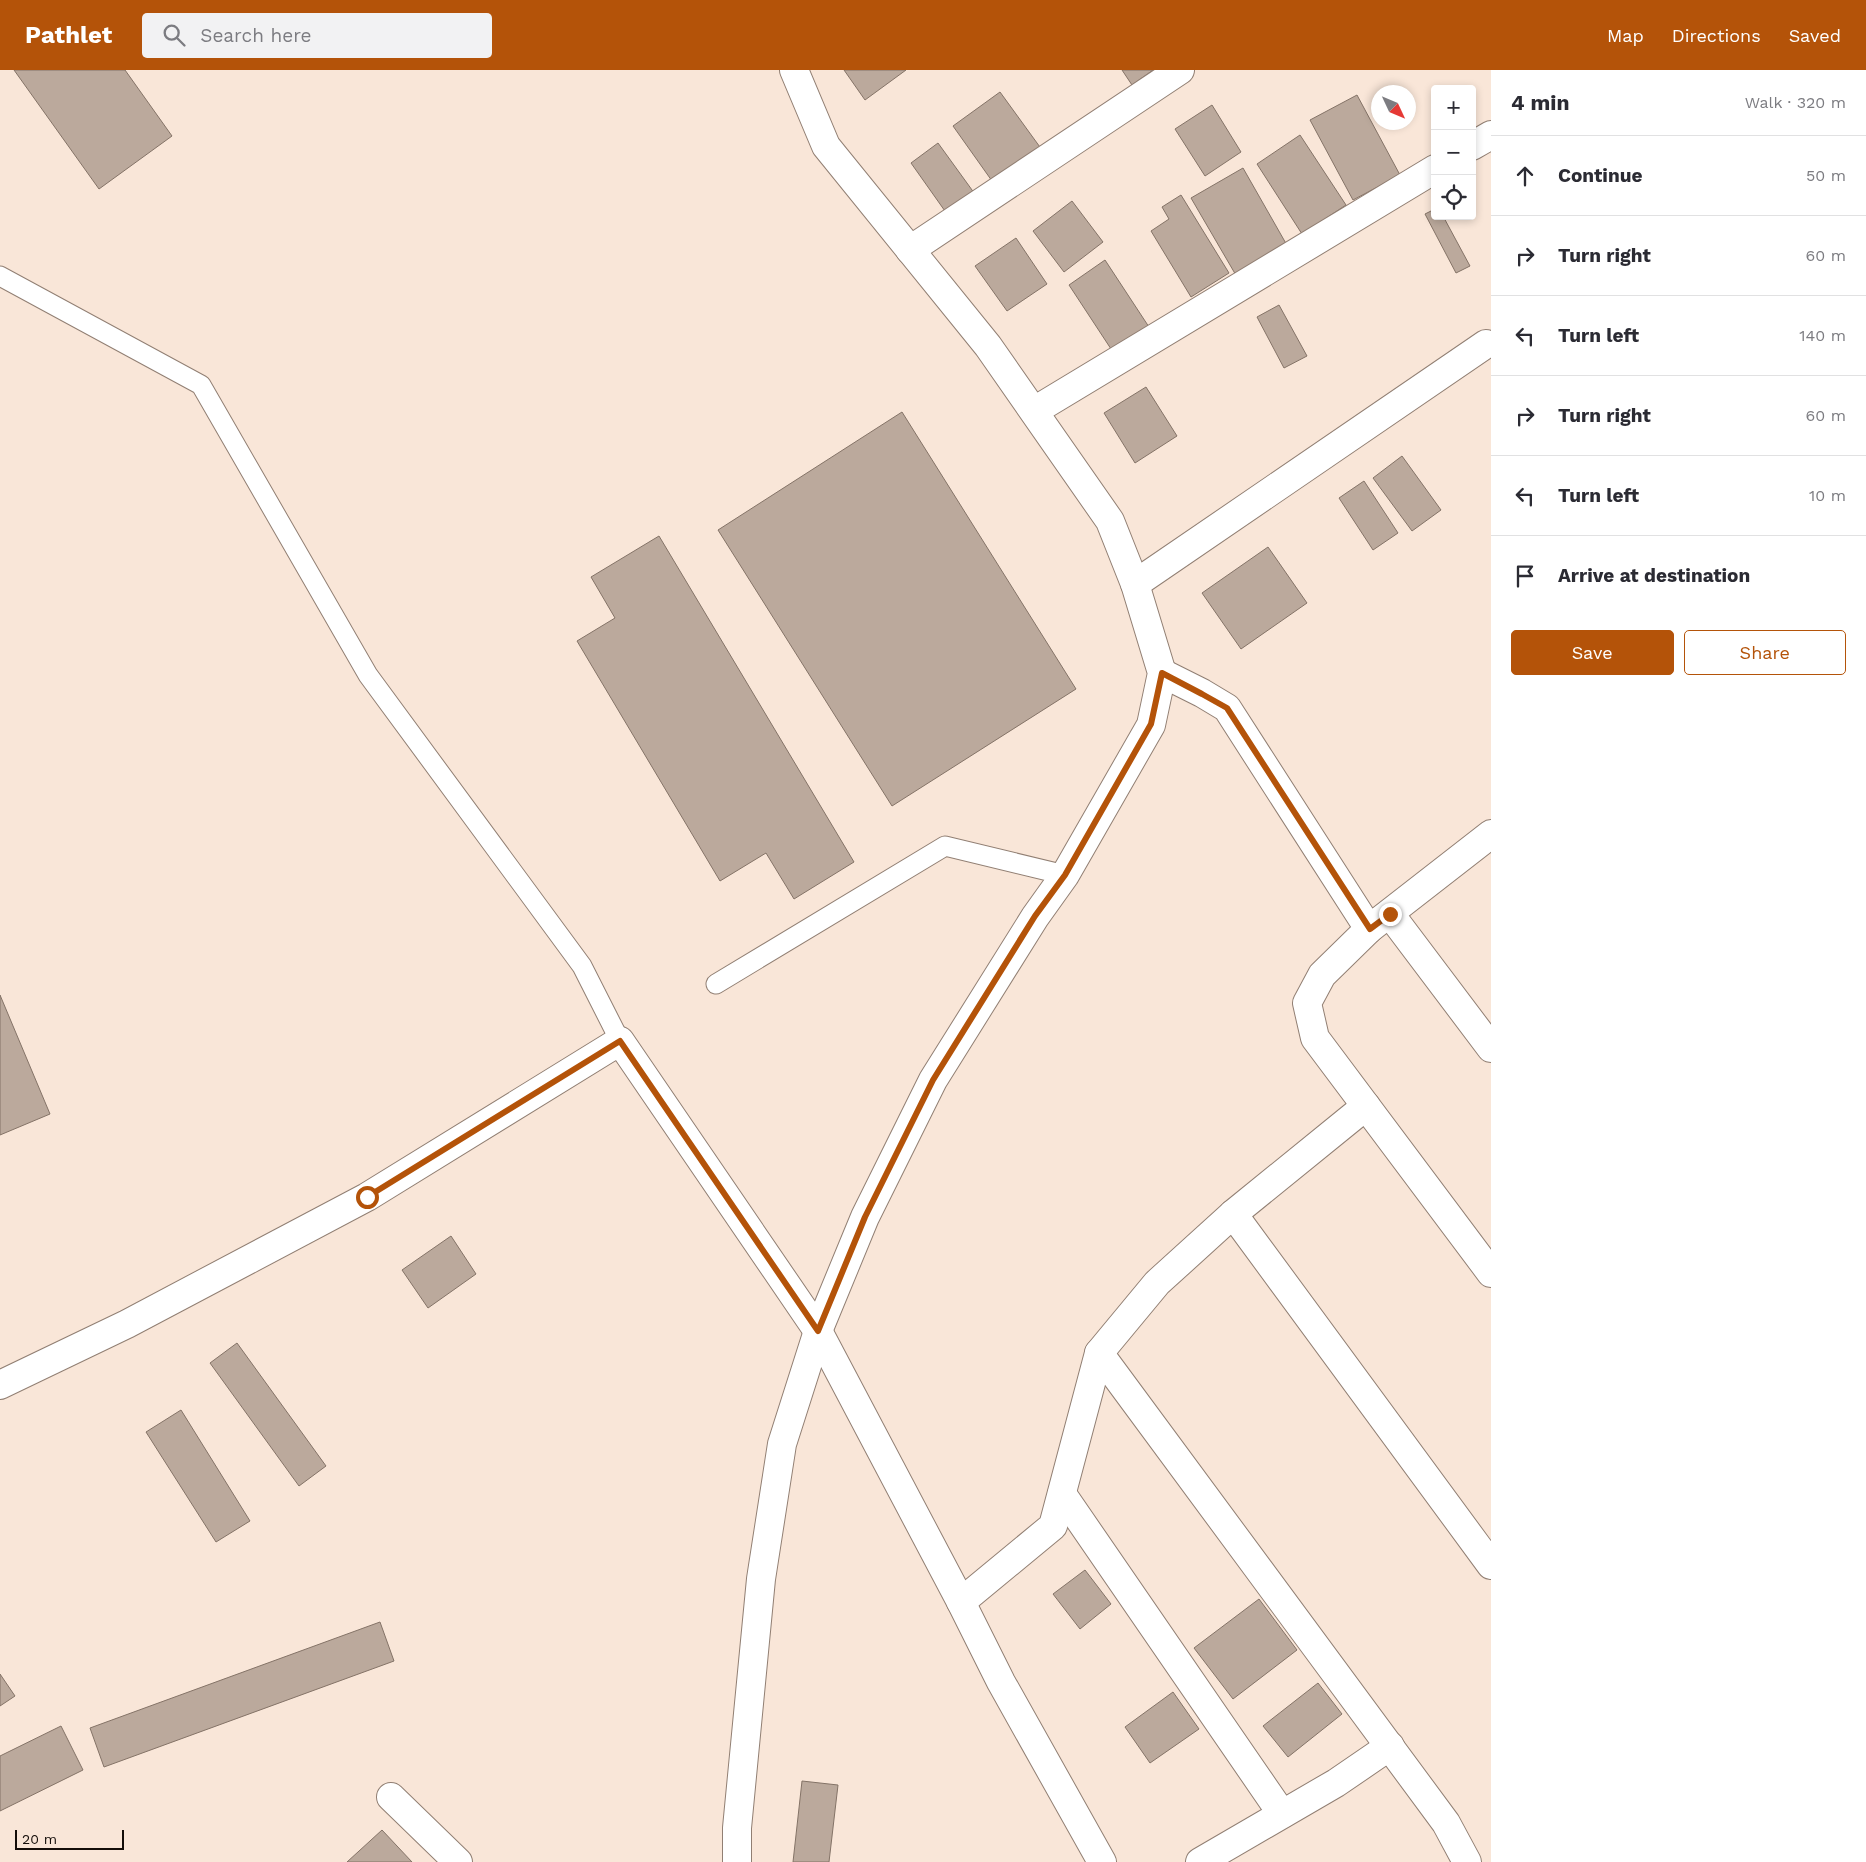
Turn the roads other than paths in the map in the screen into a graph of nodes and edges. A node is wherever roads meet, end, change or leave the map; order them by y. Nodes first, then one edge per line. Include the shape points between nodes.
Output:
1 (794, 70) edge
2 (1180, 70) edge
3 (1491, 135) edge
4 (1476, 144) edge
5 (1431, 171) edge
6 (910, 250) junction
7 (0, 276) edge
8 (1486, 344) dead end
9 (1034, 410) junction
10 (1135, 584) junction
11 (1162, 673) junction
12 (1491, 834) edge
13 (1065, 875) junction
14 (1380, 922) junction
15 (716, 984) dead end
16 (620, 1041) junction
17 (1491, 1048) edge
18 (1366, 1106) junction
19 (1233, 1214) junction
20 (1491, 1273) edge
21 (818, 1331) junction
22 (1099, 1353) junction
23 (0, 1385) edge
24 (1062, 1494) junction
25 (1491, 1565) edge
26 (961, 1602) junction
27 (1390, 1746) junction
28 (391, 1797) dead end
29 (1282, 1814) junction
30 (458, 1862) edge
31 (737, 1862) edge
32 (1102, 1862) edge
33 (1200, 1862) edge
34 (1467, 1862) edge

1 - 6 street via 826,146
2 - 6 street
3 - 4 street
5 - 9 street
6 - 9 street via 988,346
7 - 16 lane via 201,385 368,675 582,966
8 - 10 street
9 - 10 street via 1110,521
10 - 11 street
11 - 13 street via 1151,724
11 - 14 street via 1227,708
12 - 14 street
13 - 15 lane via 945,846
13 - 21 street via 1035,916 933,1080 865,1217
14 - 17 street
14 - 18 street via 1322,975 1307,1003 1315,1038
16 - 21 street
16 - 23 street via 367,1197 127,1324
18 - 19 street
18 - 20 street
19 - 22 street via 1157,1283
19 - 25 street
21 - 26 street
21 - 31 street via 782,1444 761,1579 737,1828
22 - 24 street
22 - 27 street
24 - 26 street via 1053,1526
24 - 29 street
26 - 32 street via 1001,1682
27 - 29 street via 1336,1783
27 - 34 street via 1446,1823
28 - 30 street
29 - 33 street

